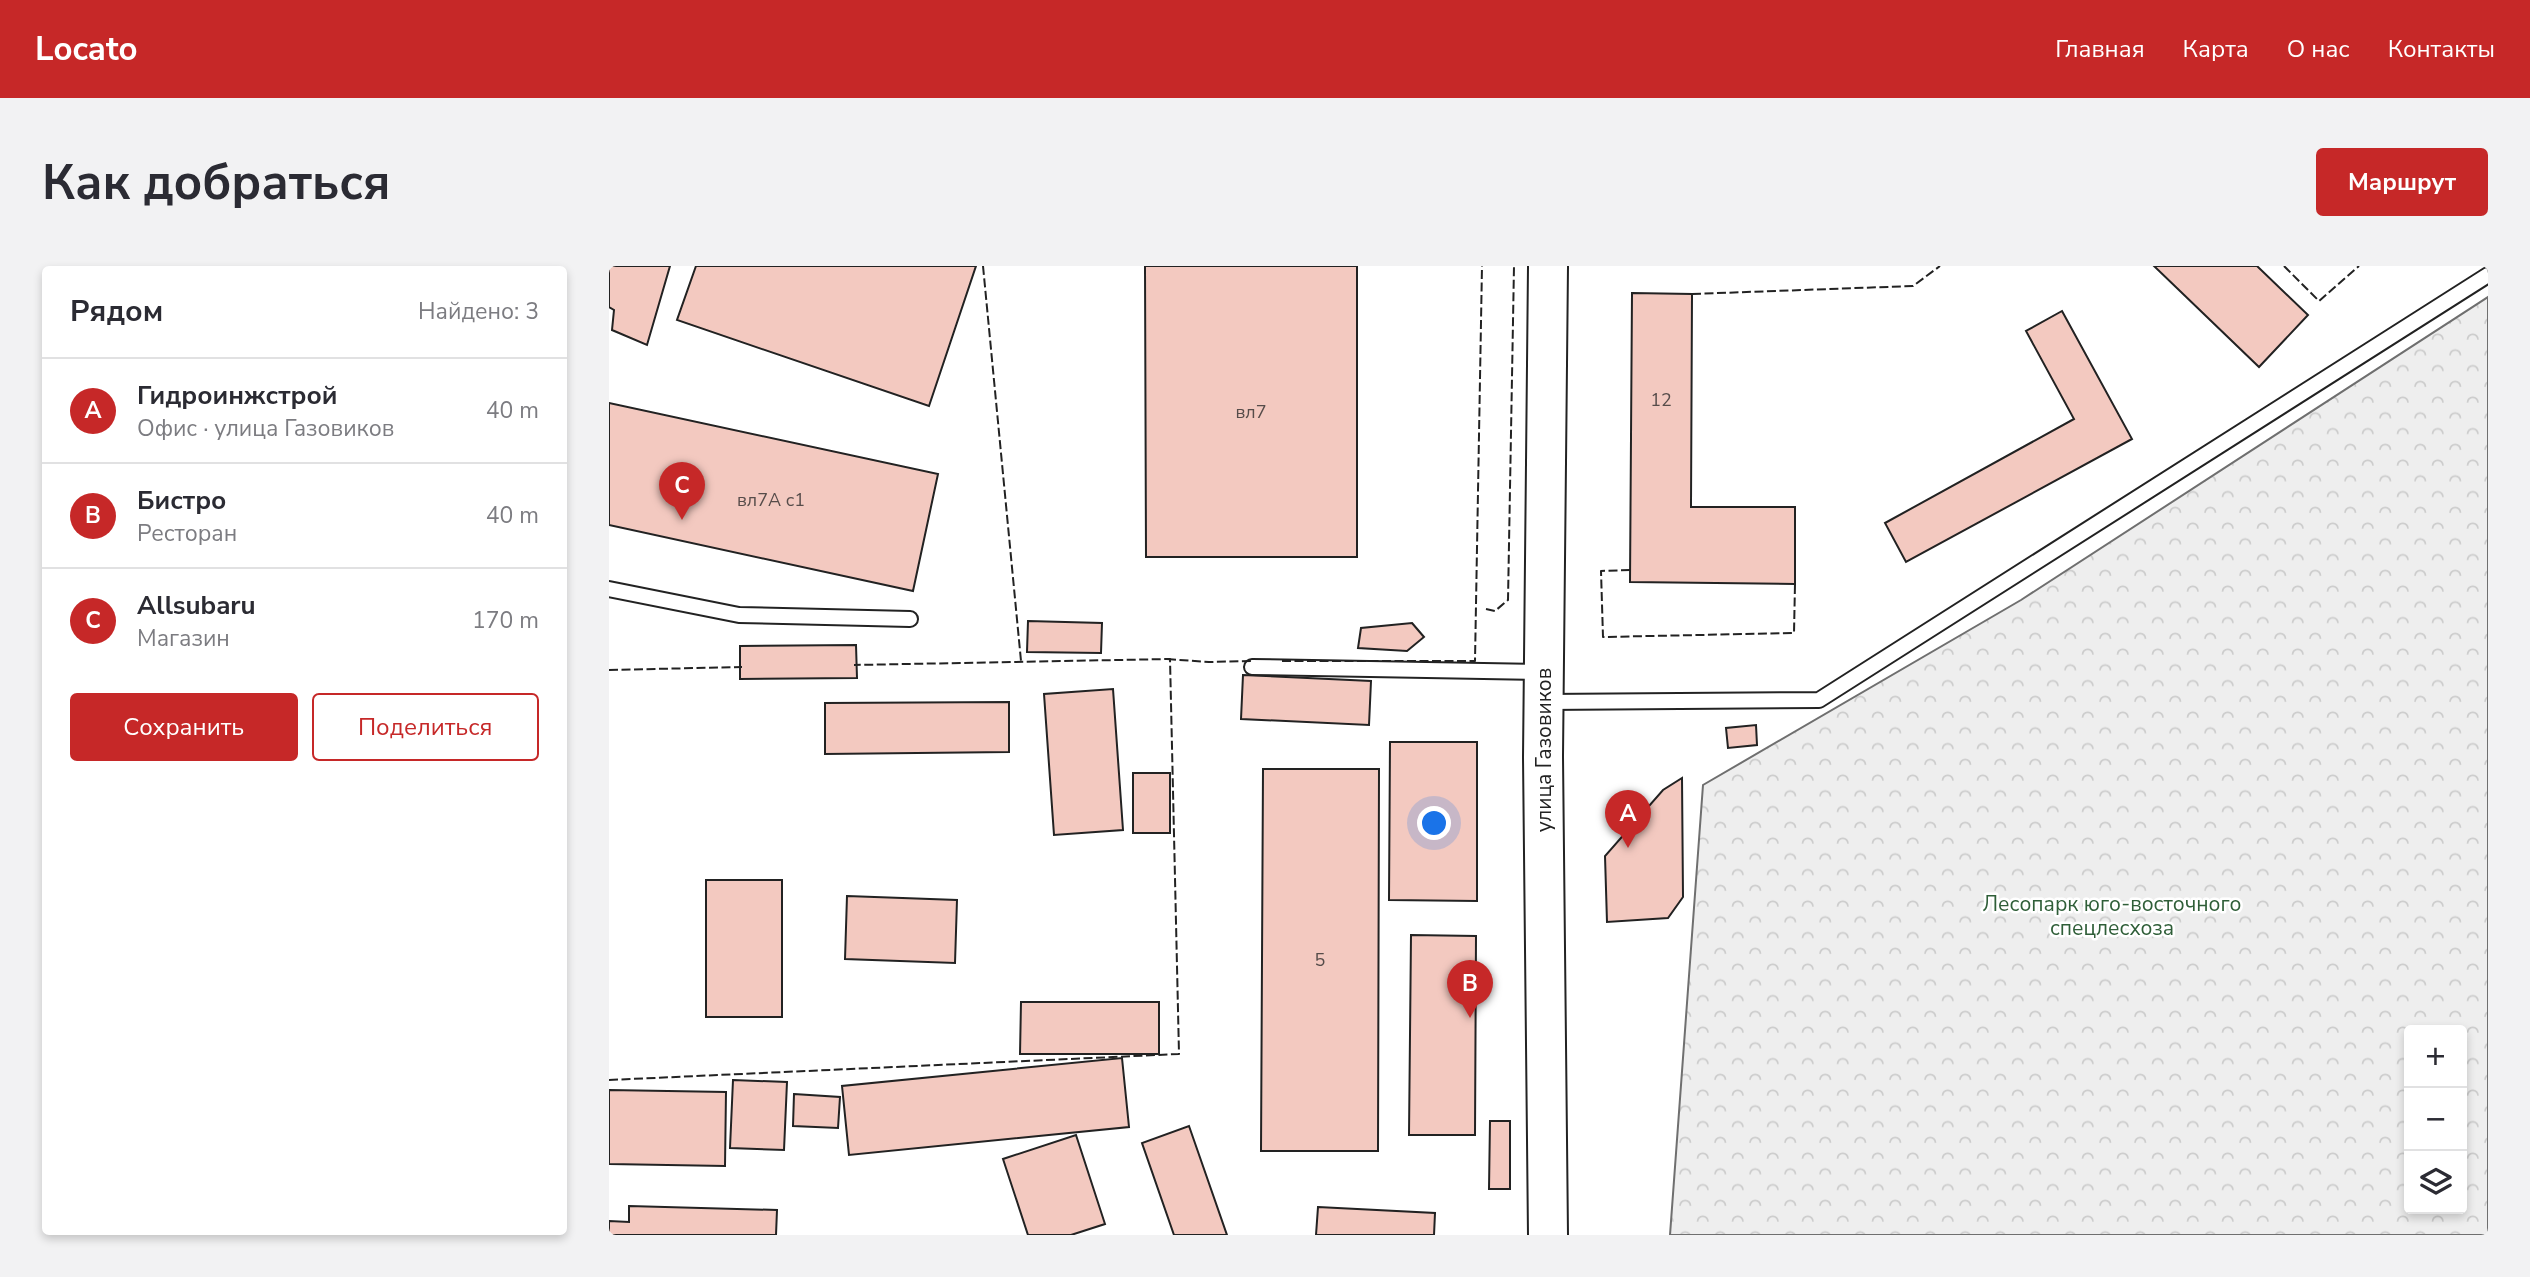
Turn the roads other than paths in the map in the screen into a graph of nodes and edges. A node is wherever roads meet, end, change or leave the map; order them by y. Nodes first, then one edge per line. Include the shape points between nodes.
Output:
1 (1549, 266) edge
2 (2488, 275) edge
3 (609, 589) edge
4 (910, 619) dead end
5 (1252, 667) dead end
6 (1544, 687) junction
7 (1548, 1235) edge

1 - 6 street, улица Газовиков
2 - 6 lane via 1819,700
3 - 4 lane via 739,615
5 - 6 lane
6 - 7 street, улица Газовиков

